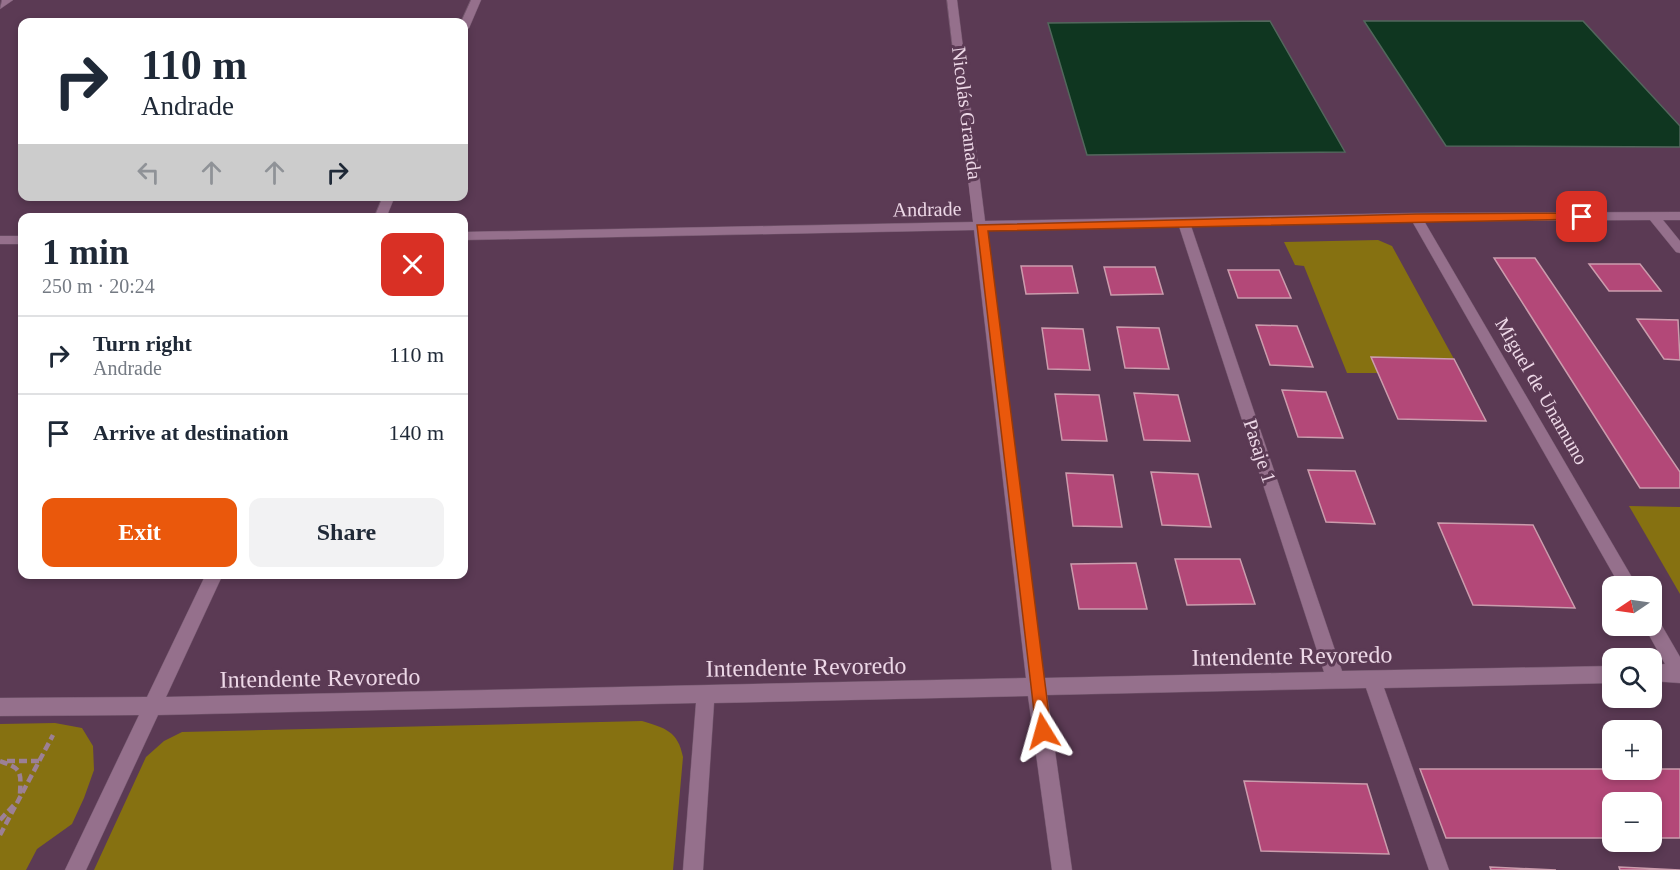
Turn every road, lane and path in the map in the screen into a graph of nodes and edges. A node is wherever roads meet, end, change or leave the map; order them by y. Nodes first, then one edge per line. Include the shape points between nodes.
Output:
1 (476, 0) edge
2 (952, 0) edge
3 (468, 19) edge
4 (1653, 216) junction
5 (1680, 216) edge
6 (1416, 217) junction
7 (1184, 222) junction
8 (981, 227) junction
9 (468, 236) edge
10 (0, 240) edge
11 (18, 240) edge
12 (1680, 249) edge
13 (1623, 576) edge
14 (213, 579) edge
15 (1658, 636) edge
16 (1662, 673) edge
17 (1680, 673) edge
18 (1602, 674) edge
19 (1372, 679) junction
20 (1336, 680) junction
21 (1036, 685) junction
22 (706, 693) junction
23 (154, 706) junction
24 (0, 707) edge
25 (68, 707) junction
26 (0, 761) edge
27 (39, 761) junction
28 (18, 800) junction
29 (0, 820) edge
30 (0, 835) edge
31 (75, 870) edge
32 (693, 870) edge
33 (1062, 870) edge
34 (1439, 870) edge

1 - 3 street
2 - 8 street, Nicolás Granada
4 - 5 street, Andrade
4 - 6 street, Andrade
4 - 12 street
6 - 7 street, Andrade
6 - 13 street, Miguel de Unamuno
7 - 8 street, Andrade
7 - 20 street, Pasaje 1
8 - 9 street, Andrade
8 - 21 street, Nicolás Granada
10 - 11 street
14 - 23 street
15 - 17 street
16 - 17 street
18 - 19 street, Intendente Revoredo
19 - 20 street, Intendente Revoredo
19 - 34 street
20 - 21 street, Intendente Revoredo
21 - 22 street, Intendente Revoredo
21 - 33 street, Nicolás Granada
22 - 23 street, Intendente Revoredo
22 - 32 street
23 - 25 street, Intendente Revoredo
23 - 31 street
24 - 25 street, Intendente Revoredo
25 - 27 path
26 - 27 path
26 - 28 path via 16,766 21,774
27 - 28 path
28 - 29 path
28 - 30 path

